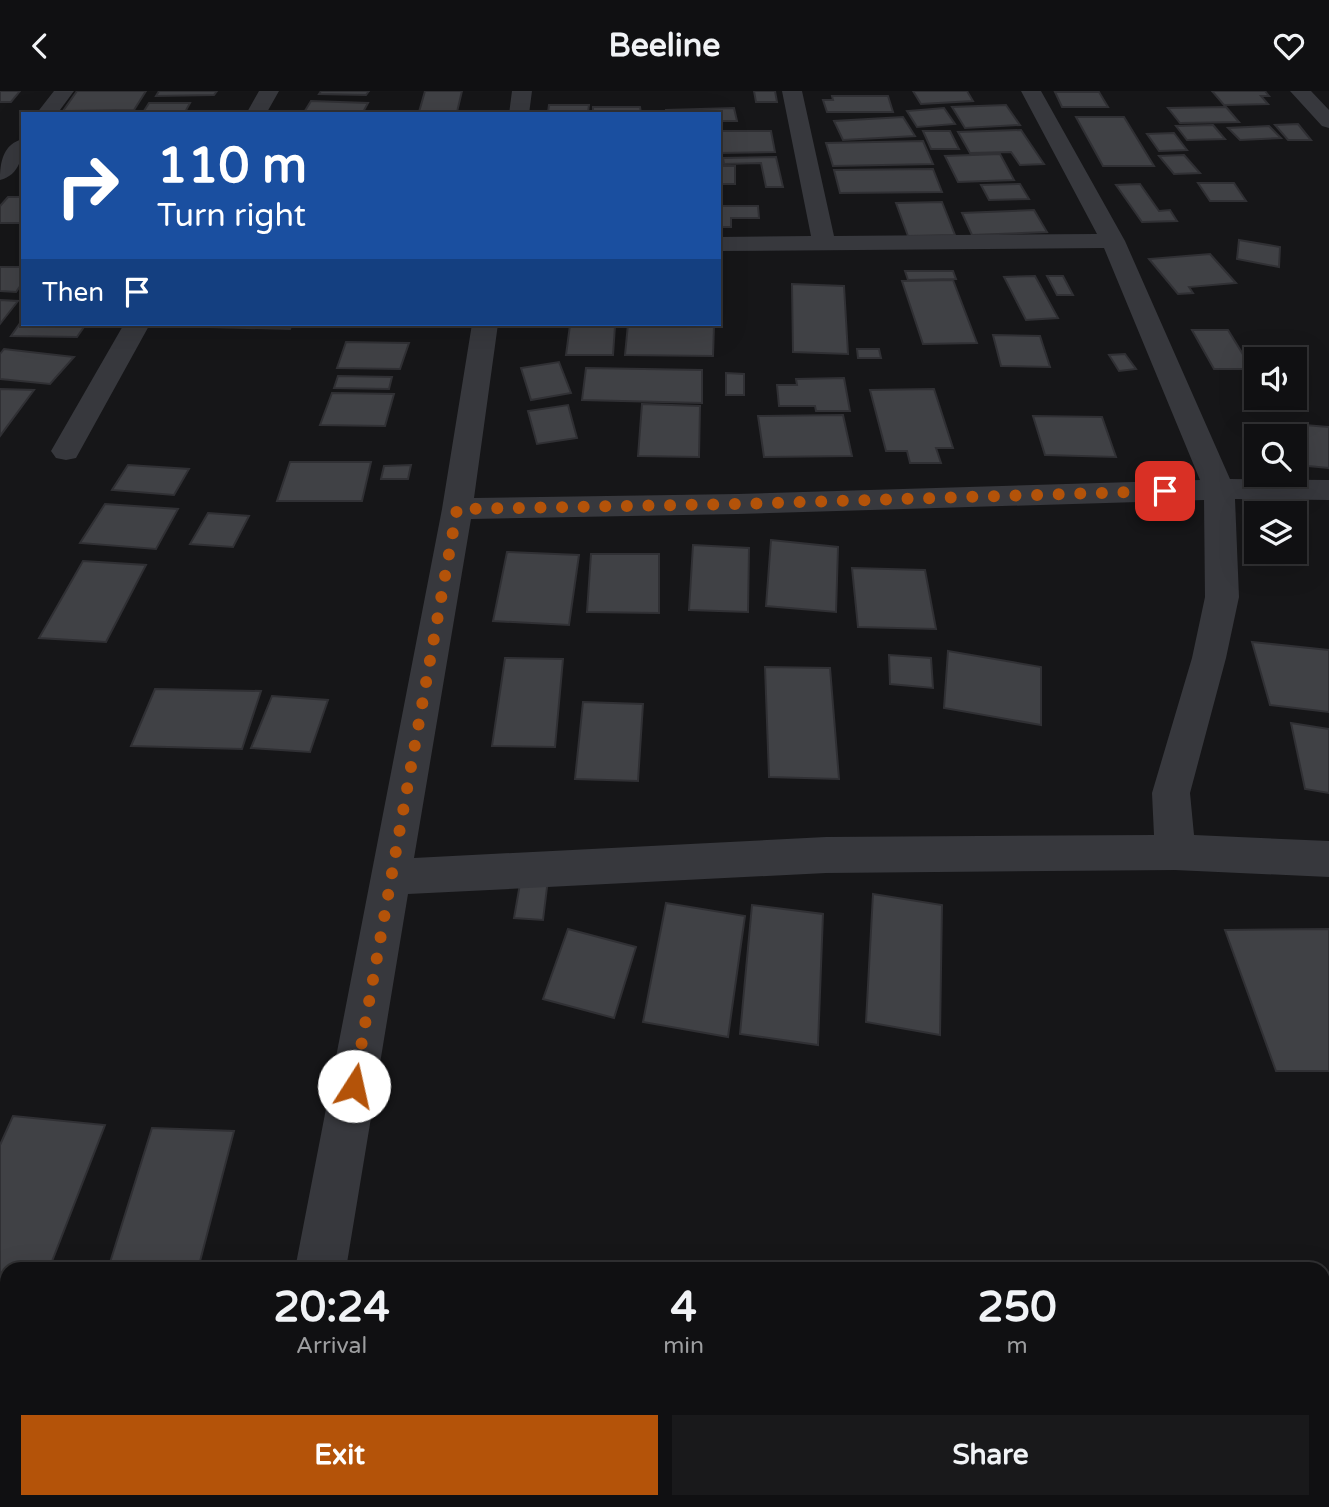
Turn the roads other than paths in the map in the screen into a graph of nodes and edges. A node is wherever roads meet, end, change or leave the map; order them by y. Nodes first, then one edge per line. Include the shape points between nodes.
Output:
1 (64, 91) edge
2 (269, 91) edge
3 (522, 91) edge
4 (792, 91) edge
5 (1031, 91) edge
6 (1300, 91) edge
7 (48, 112) edge
8 (257, 112) edge
9 (519, 112) edge
10 (1329, 122) edge
11 (21, 147) edge
12 (0, 173) edge
13 (1113, 241) junction
14 (721, 244) edge
15 (824, 244) junction
16 (136, 326) edge
17 (485, 326) edge
18 (66, 451) dead end
19 (1219, 489) junction
20 (1329, 490) edge
21 (457, 509) junction
22 (1175, 852) junction
23 (1329, 859) edge
24 (393, 877) junction
25 (321, 1262) edge

1 - 7 street
2 - 8 street
3 - 9 street
4 - 15 street
5 - 13 street
6 - 10 street
11 - 12 street
13 - 15 street
13 - 19 street
14 - 15 street
16 - 18 street
17 - 21 street
19 - 20 street
19 - 21 street
19 - 22 street via 1222,597 1171,793
21 - 24 street
22 - 23 street
22 - 24 street via 826,855
24 - 25 street

